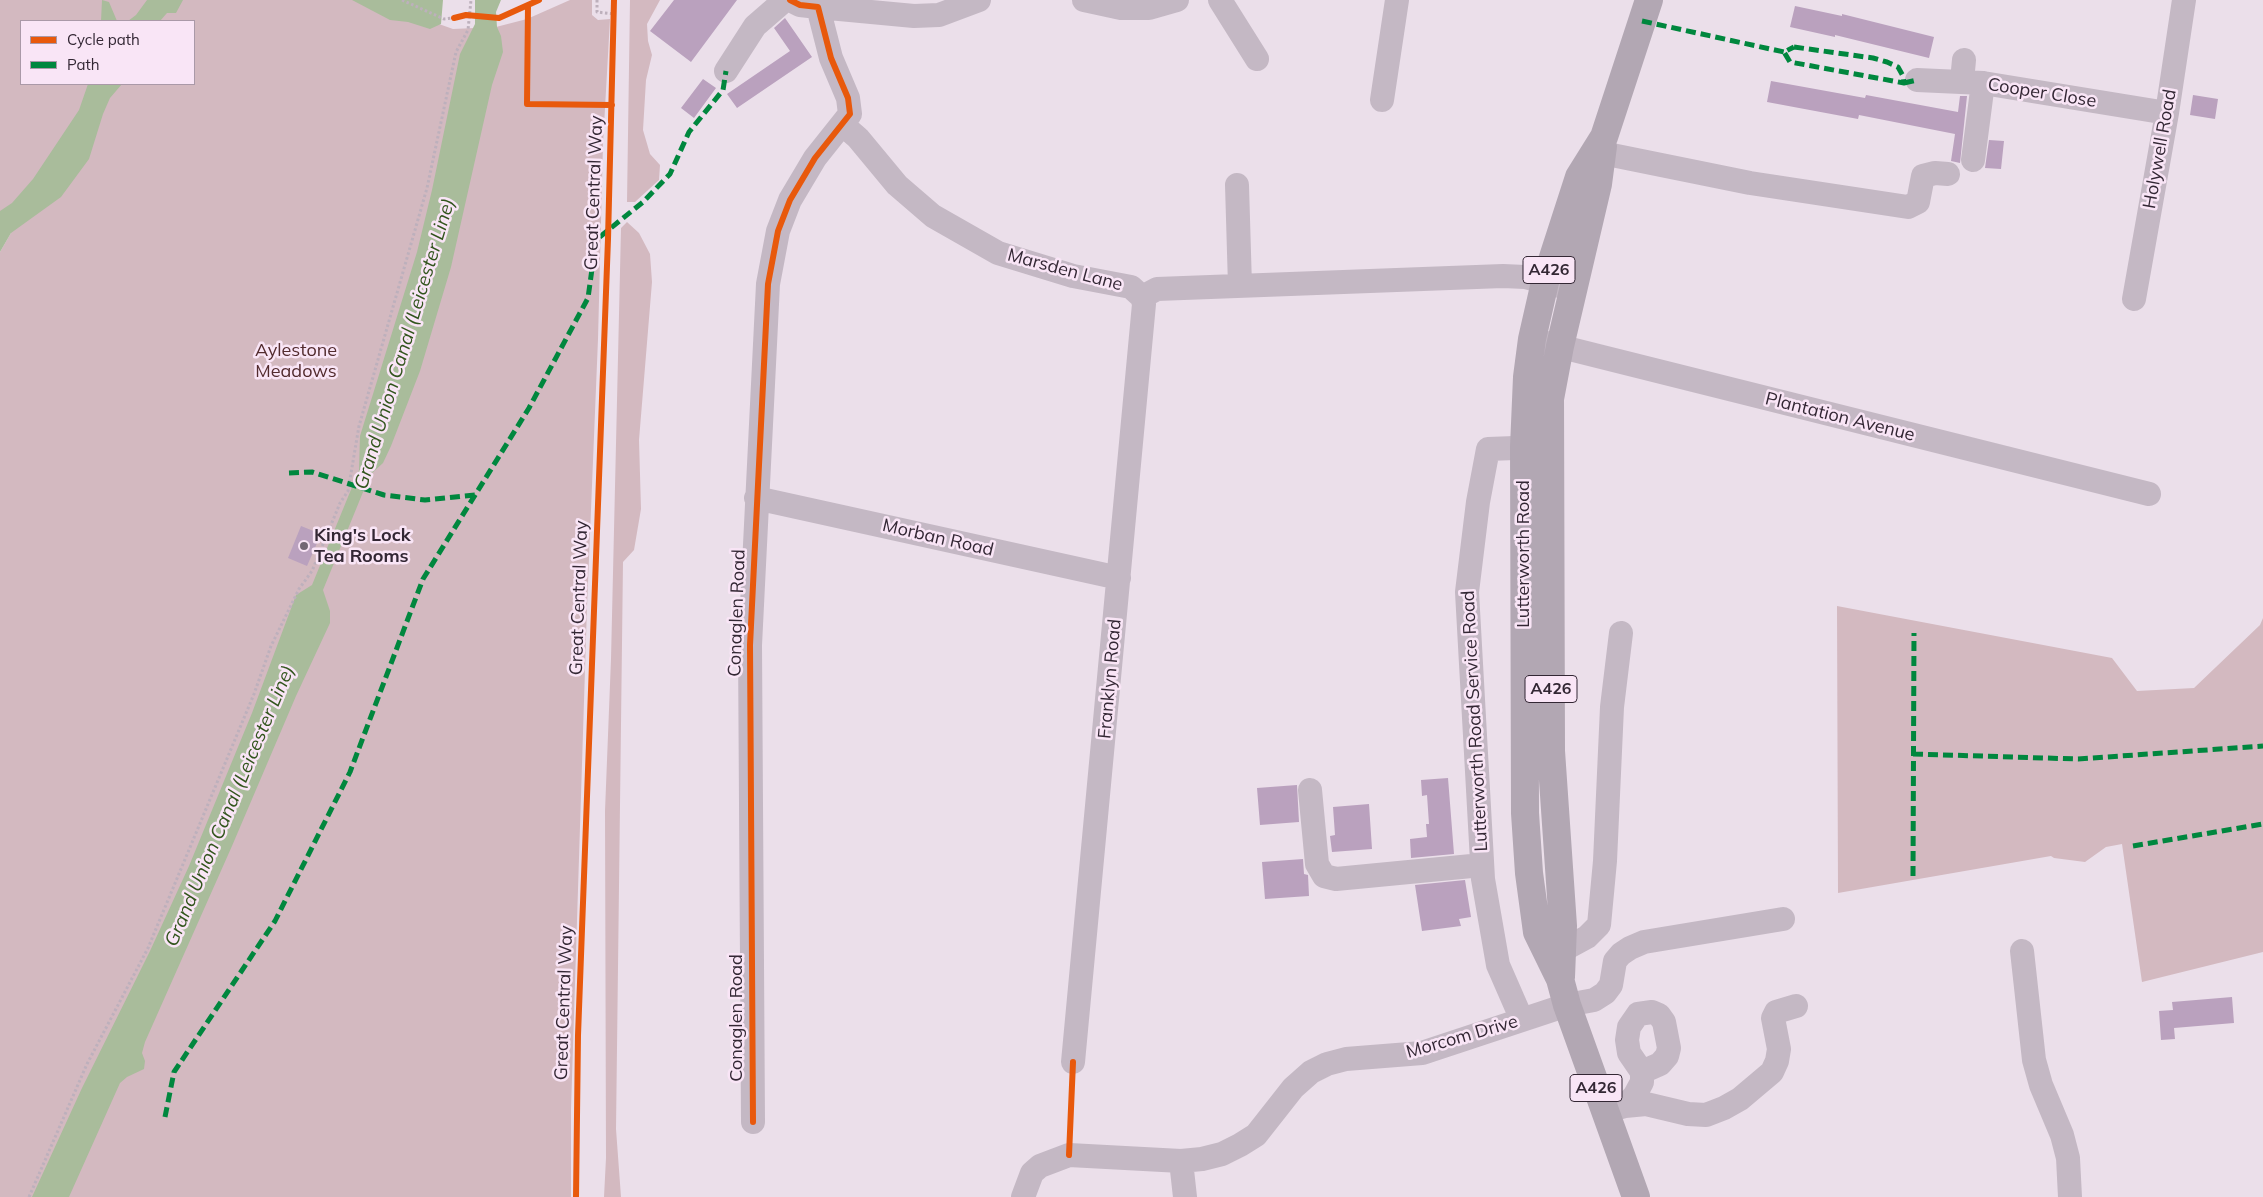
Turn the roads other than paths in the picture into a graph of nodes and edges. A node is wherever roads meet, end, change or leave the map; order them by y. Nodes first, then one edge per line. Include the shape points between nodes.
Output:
1 (785, 0) edge
2 (790, 0) edge
3 (979, 0) edge
4 (1084, 0) edge
5 (1177, 0) edge
6 (1220, 0) edge
7 (1397, 0) edge
8 (1649, 0) edge
9 (2184, 0) edge
10 (818, 7) junction
11 (1257, 59) dead end
12 (726, 71) dead end
13 (1969, 75) junction
14 (1917, 80) dead end
15 (1382, 100) dead end
16 (2166, 113) junction
17 (843, 125) junction
18 (1603, 145) junction
19 (1972, 160) dead end
20 (1948, 174) dead end
21 (1237, 185) dead end
22 (1580, 213) junction
23 (1545, 282) junction
24 (1240, 286) junction
25 (1572, 290) junction
26 (1142, 297) junction
27 (2134, 299) dead end
28 (1532, 339) junction
29 (1560, 346) junction
30 (1524, 447) junction
31 (1550, 447) junction
32 (2149, 494) dead end
33 (756, 498) junction
34 (1119, 578) junction
35 (1621, 633) dead end
36 (1310, 790) dead end
37 (1482, 865) junction
38 (1783, 919) dead end
39 (1554, 936) junction
40 (2022, 951) dead end
41 (1567, 1005) junction
42 (1796, 1006) dead end
43 (1522, 1020) junction
44 (1073, 1062) dead end
45 (1642, 1072) dead end
46 (1615, 1109) junction
47 (753, 1122) dead end
48 (1181, 1161) junction
49 (1023, 1197) edge
50 (1185, 1197) edge
51 (1636, 1197) edge
52 (2070, 1197) edge

1 - 12 street via 755,26
2 - 10 street
3 - 10 street via 939,14 914,16
4 - 5 street via 1121,8 1149,8
6 - 11 street
7 - 15 street
8 - 18 main road, Lutterworth Road / A426
9 - 16 street, Holywell Road
10 - 17 street via 831,58 850,108
13 - 14 street, Cooper Close
13 - 16 street, Cooper Close
13 - 19 street
16 - 27 street, Holywell Road
17 - 26 street, Marsden Lane via 897,185 933,216 998,252 1073,276 1131,287
17 - 33 street, Conaglen Road via 815,158 790,200 778,230 768,284
18 - 20 street via 1750,183 1908,207 1918,202 1923,176 1935,172
18 - 22 main road, Lutterworth Road / A426 via 1579,177
21 - 24 street
22 - 23 main road, Lutterworth Road / A426
22 - 25 main road, Lutterworth Road / A426
23 - 24 street, Marsden Lane via 1503,276
23 - 25 street, Marsden Lane
23 - 28 main road, Lutterworth Road / A426
24 - 26 street, Marsden Lane via 1158,289
25 - 29 main road, Lutterworth Road / A426
26 - 34 street, Franklyn Road via 1144,304
28 - 29 street, Plantation Avenue
28 - 30 main road, Lutterworth Road / A426
29 - 31 main road, Lutterworth Road / A426 via 1550,399
29 - 32 street, Plantation Avenue
30 - 31 street, Lutterworth Road Service Road
30 - 37 street, Lutterworth Road Service Road via 1488,449 1467,592
30 - 39 main road, Lutterworth Road / A426 via 1525,813 1529,873
31 - 39 main road, Lutterworth Road / A426
33 - 34 street, Morban Road
33 - 47 street, Conaglen Road via 750,645
34 - 44 street, Franklyn Road
35 - 39 street via 1612,707 1599,925 1587,937
36 - 37 street via 1317,864 1324,876 1336,879
37 - 43 street, Lutterworth Road Service Road via 1498,966
38 - 41 street, Morcom Drive via 1644,942 1630,948 1615,962 1611,985 1605,993 1594,1000
39 - 41 main road, Lutterworth Road / A426
40 - 52 street via 2034,1060 2040,1085 2062,1135 2068,1158
41 - 43 street, Morcom Drive
41 - 46 main road, Lutterworth Road / A426
42 - 46 street via 1776,1012 1773,1018 1778,1062 1772,1072 1740,1099 1706,1114 1688,1114 1646,1104
43 - 48 street, Morcom Drive via 1422,1053 1346,1059 1327,1064 1311,1072 1293,1088 1256,1134 1240,1145 1202,1159
45 - 46 street via 1638,1089
46 - 51 main road, Lutterworth Road / A426
48 - 49 street, Morcom Drive via 1068,1155 1040,1166 1032,1173
48 - 50 street

